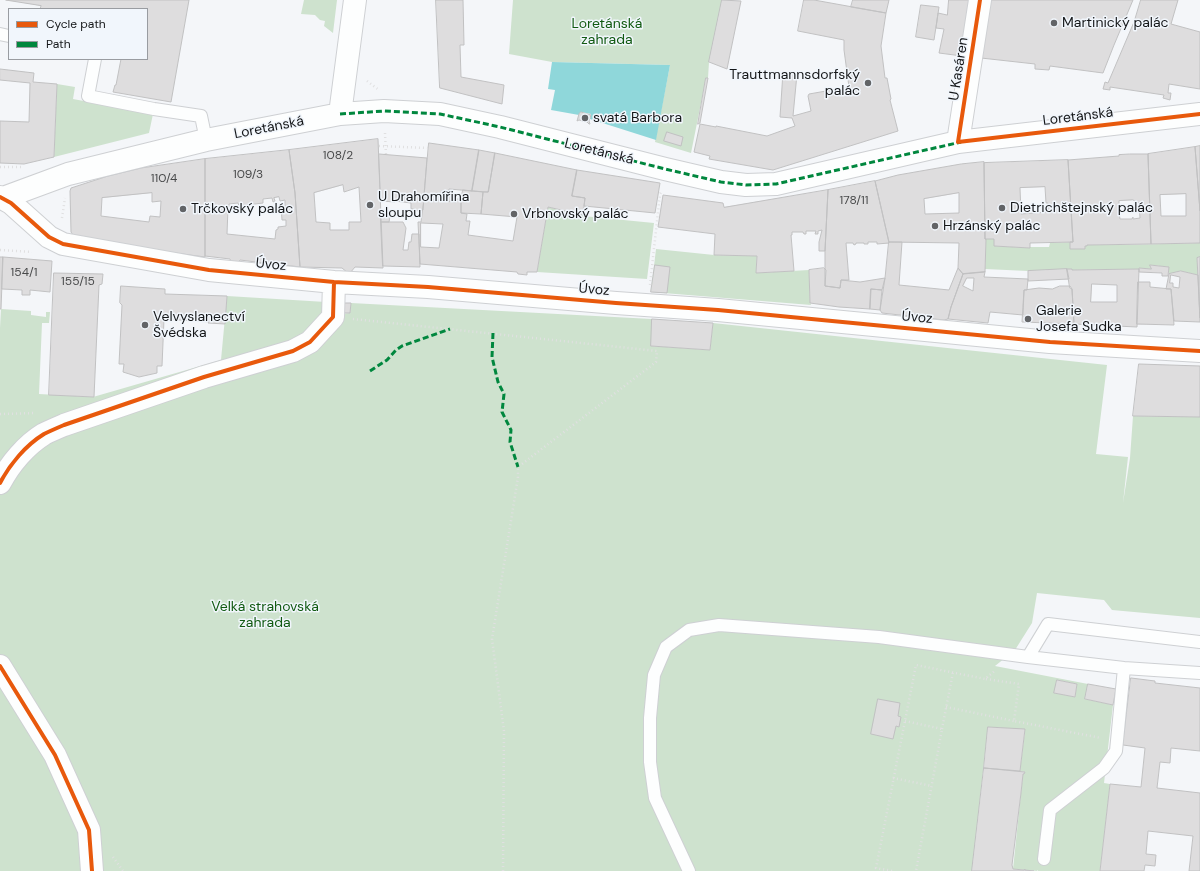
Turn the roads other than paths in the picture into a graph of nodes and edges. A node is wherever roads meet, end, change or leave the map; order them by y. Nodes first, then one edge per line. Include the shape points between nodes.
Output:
1 (355, 0) edge
2 (980, 0) edge
3 (95, 60) edge
4 (340, 114) junction
5 (1200, 114) edge
6 (206, 140) junction
7 (958, 142) junction
8 (1, 199) edge
9 (334, 282) junction
10 (1200, 351) edge
11 (0, 483) edge
12 (1200, 642) edge
13 (1028, 657) junction
14 (0, 666) edge
15 (1124, 668) junction
16 (1200, 673) edge
17 (1044, 859) dead end
18 (92, 871) edge
19 (689, 871) edge

1 - 4 street
2 - 7 street, U Kasáren
3 - 6 lane via 88,96 201,116
4 - 6 street, Loretánská
4 - 7 street, Loretánská via 440,114 721,182 746,185 776,184
5 - 7 street, Loretánská
6 - 8 street, Loretánská via 68,174
8 - 9 street, Úvoz via 11,203 45,234 63,244 209,270
9 - 10 street, Úvoz via 718,310 1050,342
9 - 11 street via 333,317 310,342 293,351 204,377 44,434 29,445
12 - 13 lane via 1048,624
13 - 15 lane
13 - 19 lane via 864,636 719,625 689,630 666,647 654,675 650,718 650,762 655,798
14 - 18 street via 55,755 89,830
15 - 16 lane
15 - 17 lane via 1116,751 1104,768 1050,810

